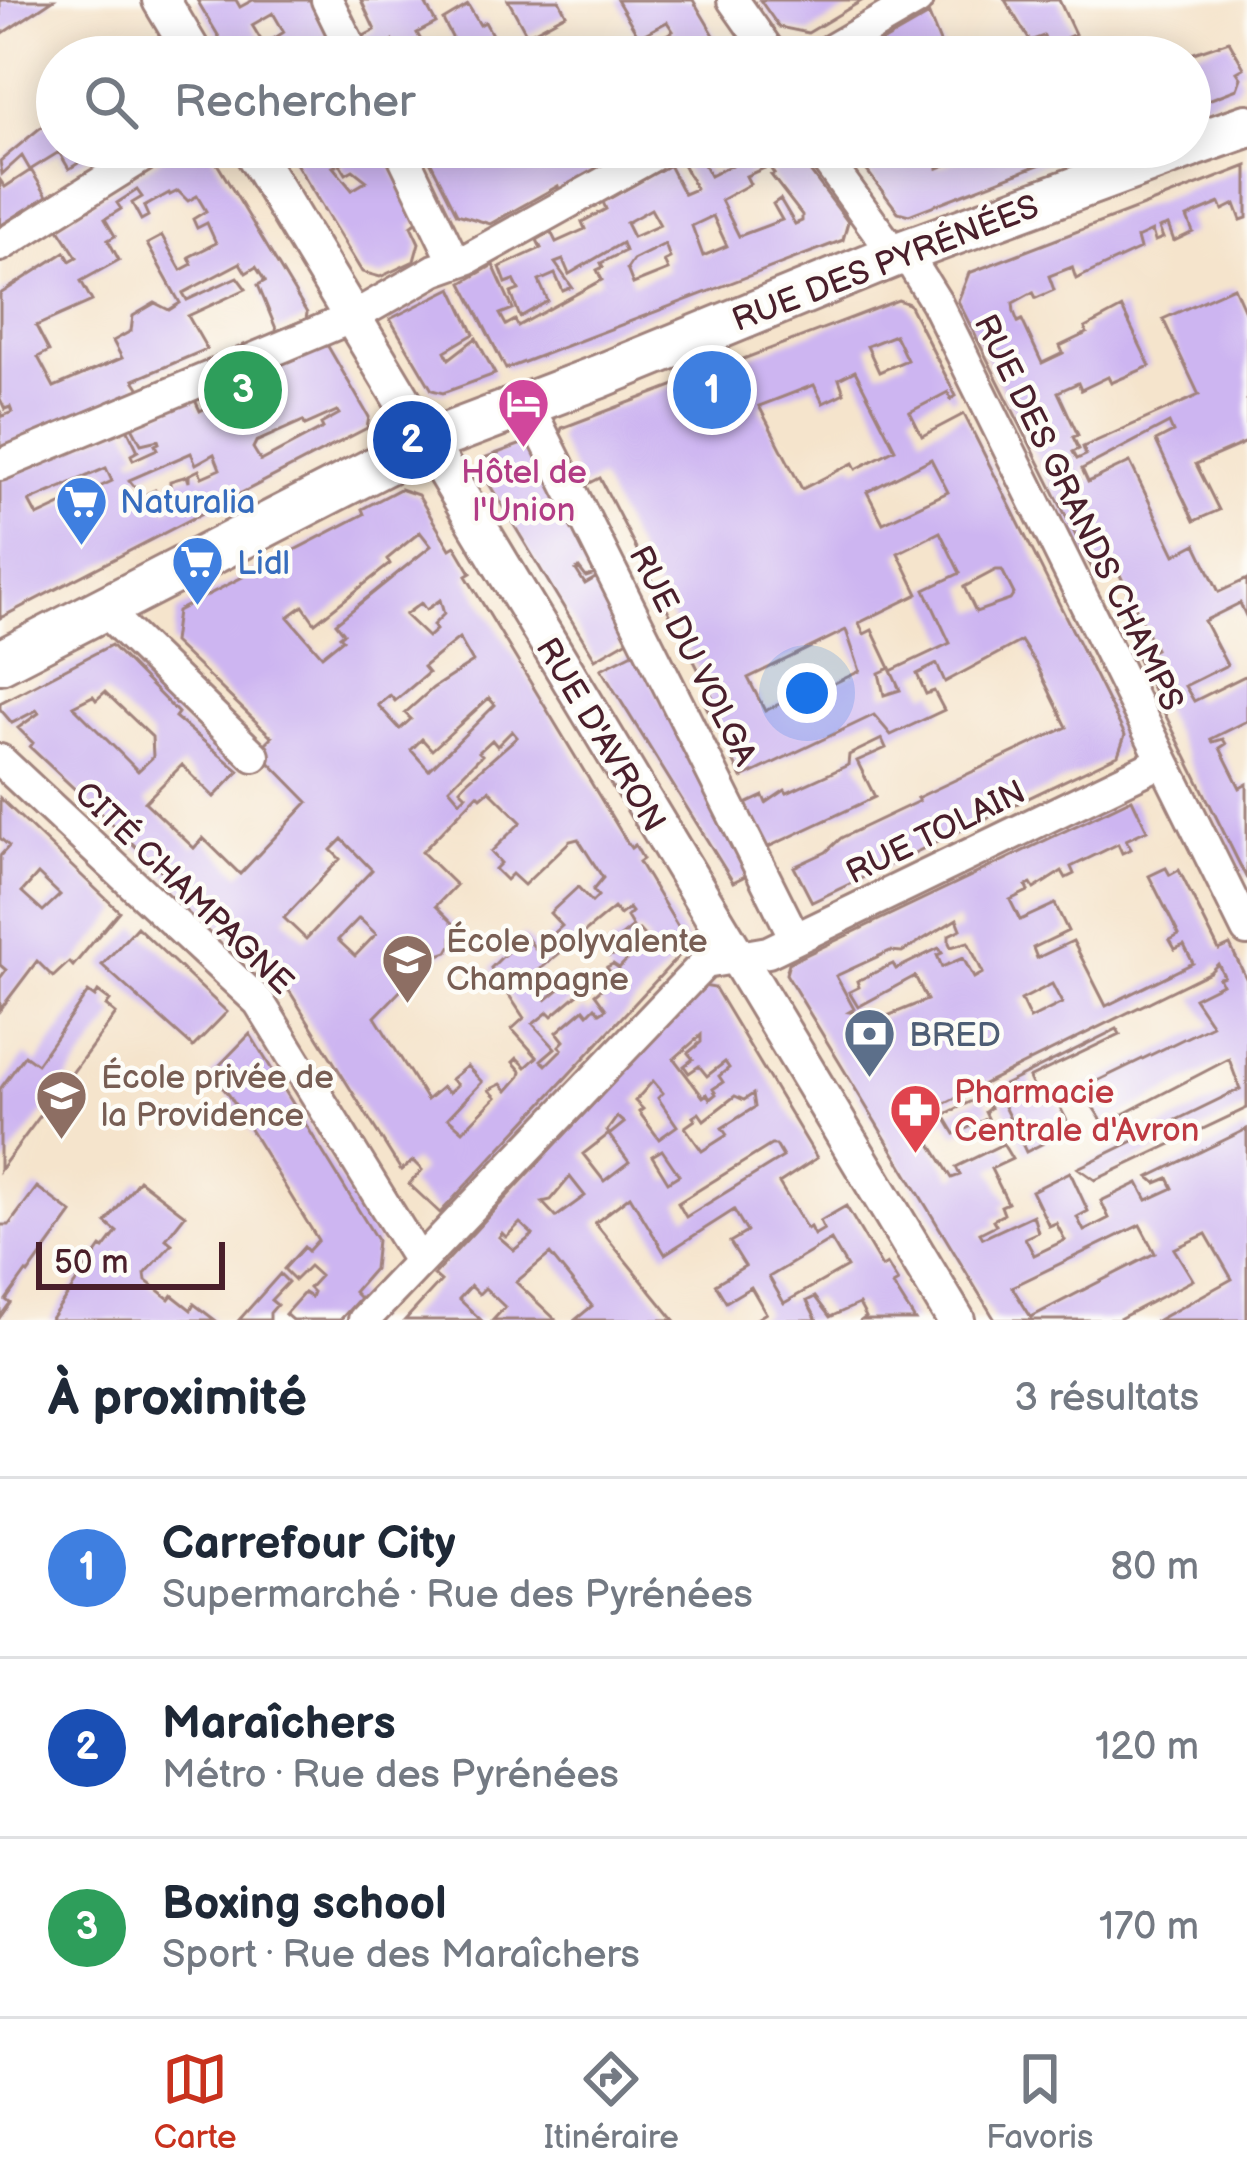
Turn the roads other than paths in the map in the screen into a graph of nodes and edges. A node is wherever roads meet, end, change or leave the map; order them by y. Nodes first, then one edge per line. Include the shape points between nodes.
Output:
1 (160, 0) edge
2 (327, 0) edge
3 (733, 0) edge
4 (917, 0) edge
5 (182, 36) edge
6 (345, 36) edge
7 (758, 36) edge
8 (855, 36) edge
9 (1247, 126) edge
10 (1211, 139) edge
11 (124, 168) edge
12 (263, 168) edge
13 (409, 168) edge
14 (629, 168) edge
15 (832, 168) edge
16 (1132, 168) edge
17 (0, 246) edge
18 (896, 255) junction
19 (455, 263) junction
20 (353, 317) junction
21 (528, 405) junction
22 (427, 442) junction
23 (0, 464) edge
24 (102, 608) junction
25 (0, 662) edge
26 (254, 756) dead end
27 (0, 760) edge
28 (1163, 760) junction
29 (1247, 930) edge
30 (795, 938) junction
31 (736, 956) junction
32 (419, 1261) junction
33 (364, 1320) edge
34 (956, 1320) edge

1 - 5 street
2 - 6 street
3 - 7 street
4 - 8 street
9 - 10 main road, RUE DES PYRÉNÉES
11 - 17 street
12 - 20 street, RUE D'AVRON
13 - 19 street
14 - 19 street
15 - 18 street, RUE DES GRANDS CHAMPS
16 - 18 main road, RUE DES PYRÉNÉES
18 - 21 main road, RUE DES PYRÉNÉES
18 - 28 street, RUE DES GRANDS CHAMPS via 913,265 936,302
19 - 20 street
20 - 22 street, RUE D'AVRON
20 - 23 street
21 - 22 main road, RUE DES PYRÉNÉES
21 - 30 street, RUE DU VOLGA
22 - 24 main road, RUE DES PYRÉNÉES
22 - 31 street, RUE D'AVRON
24 - 25 main road, RUE DES PYRÉNÉES
24 - 26 street
27 - 32 street, CITÉ CHAMPAGNE via 259,1002
28 - 29 street, RUE DES GRANDS CHAMPS
28 - 30 street, RUE TOLAIN
30 - 31 street, RUE TOLAIN
31 - 32 street, RUE TOLAIN via 705,963
31 - 34 street, RUE D'AVRON
32 - 33 street, RUE TOLAIN

